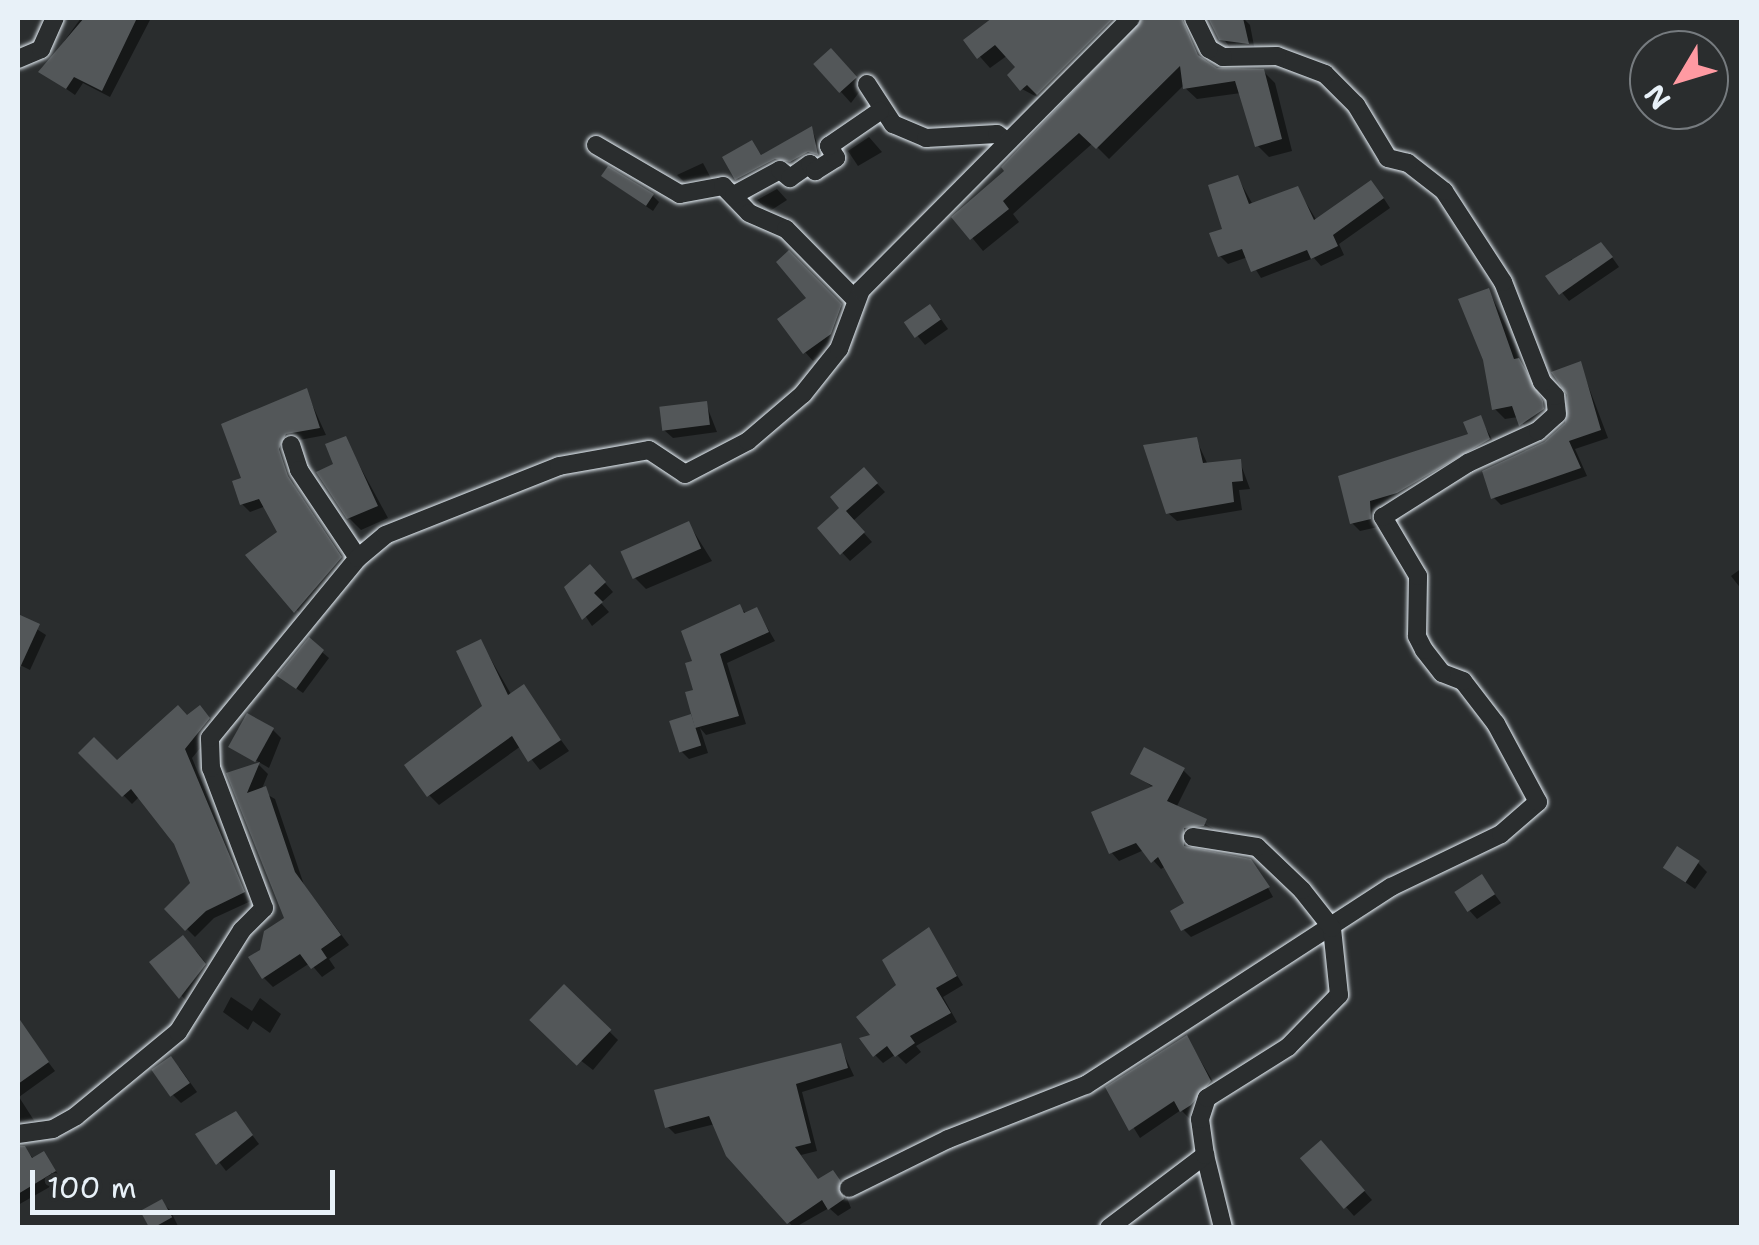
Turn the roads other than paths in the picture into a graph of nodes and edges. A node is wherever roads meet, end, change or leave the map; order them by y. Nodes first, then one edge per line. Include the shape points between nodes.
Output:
1 (54, 18) edge
2 (1131, 18) edge
3 (1194, 18) edge
4 (19, 53) edge
5 (867, 84) dead end
6 (880, 111) junction
7 (1005, 140) junction
8 (596, 145) dead end
9 (734, 195) junction
10 (856, 300) junction
11 (292, 445) dead end
12 (358, 558) junction
13 (1193, 838) dead end
14 (1332, 928) junction
15 (18, 1134) edge
16 (1205, 1155) junction
17 (849, 1188) dead end
18 (1109, 1228) edge
19 (1223, 1228) edge

1 - 4 street via 41,49
2 - 7 street
3 - 14 street via 1209,49 1223,57 1277,56 1325,74 1356,106 1388,158 1408,163 1444,191 1502,282 1542,382 1555,396 1557,414 1538,431 1468,463 1383,517 1418,576 1417,636 1424,650 1442,672 1463,681 1496,724 1522,766 1536,809 1501,834 1391,887
5 - 6 street
6 - 7 street via 926,138 997,134
6 - 9 street via 829,146 836,158 815,171 810,164 790,178 780,170
7 - 10 street
8 - 9 street via 680,194 715,183
9 - 10 street via 749,212 786,229
10 - 12 street via 839,349 802,394 710,463 685,474 648,450 606,453 402,528
11 - 12 street via 299,470
12 - 15 street via 210,738 211,768 264,908 242,930 178,1032 76,1116 53,1129
13 - 14 street via 1257,847
14 - 16 street via 1339,996 1288,1047 1207,1098 1200,1119
14 - 17 street via 1086,1085 948,1139
16 - 18 street
16 - 19 street

